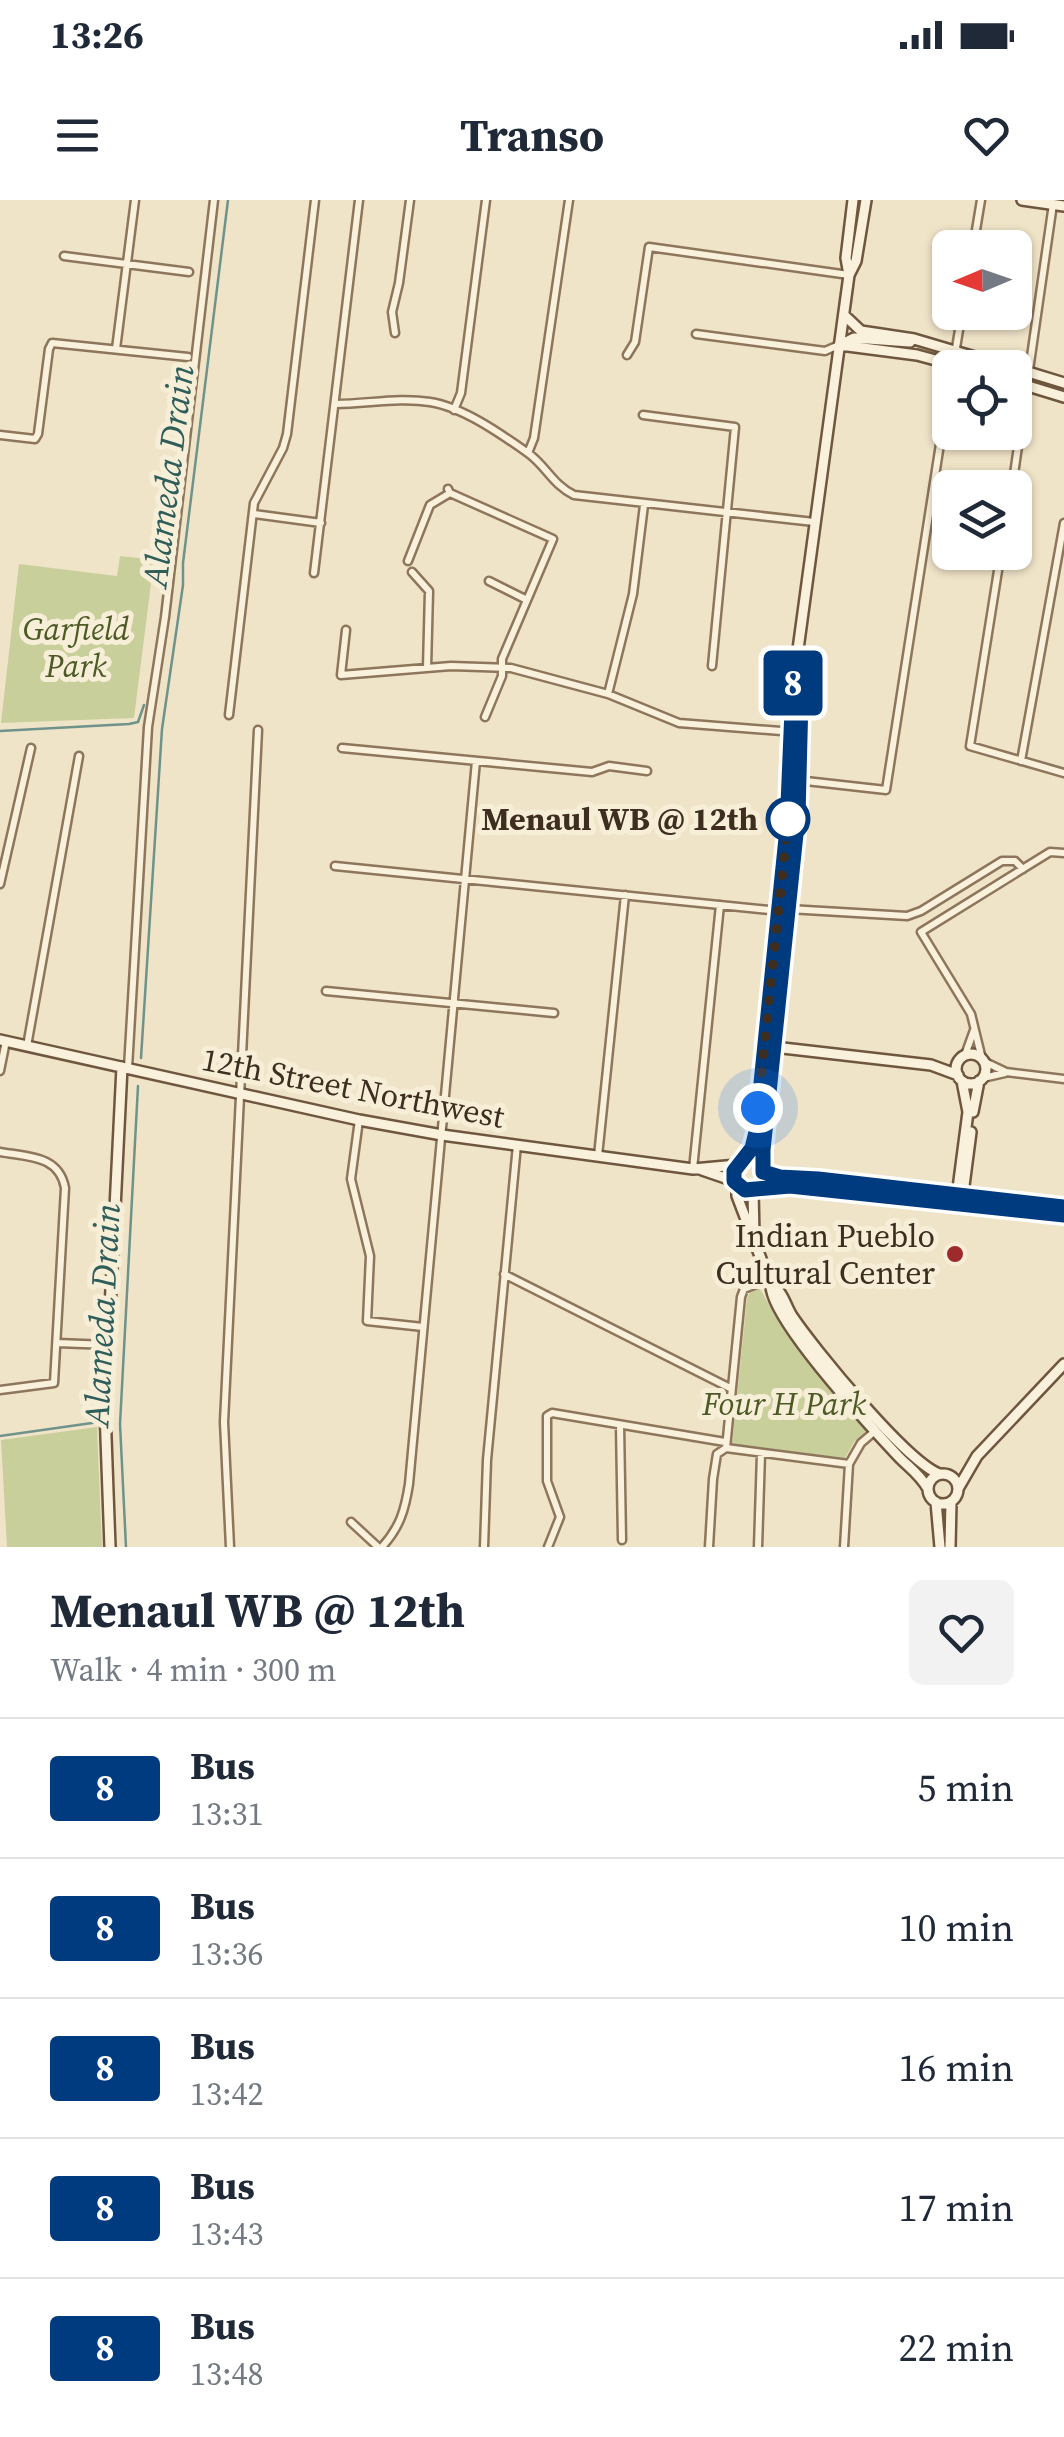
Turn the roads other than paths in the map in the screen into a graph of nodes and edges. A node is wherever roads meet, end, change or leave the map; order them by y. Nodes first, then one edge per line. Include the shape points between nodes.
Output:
1 (135, 200) edge
2 (214, 200) edge
3 (315, 200) edge
4 (359, 200) edge
5 (410, 200) edge
6 (486, 200) edge
7 (568, 200) edge
8 (853, 200) edge
9 (866, 200) edge
10 (980, 200) edge
11 (1022, 200) edge
12 (1059, 205) edge
13 (976, 230) edge
14 (64, 256) dead end
15 (127, 264) junction
16 (189, 272) dead end
17 (849, 275) junction
18 (844, 315) junction
19 (394, 333) dead end
20 (696, 334) dead end
21 (921, 342) junction
22 (840, 345) junction
23 (116, 349) junction
24 (949, 350) edge
25 (626, 355) dead end
26 (188, 358) dead end
27 (932, 360) edge
28 (1032, 360) edge
29 (1032, 373) edge
30 (1064, 383) edge
31 (1032, 387) edge
32 (1064, 396) edge
33 (336, 404) junction
34 (454, 410) junction
35 (643, 415) dead end
36 (0, 435) edge
37 (939, 450) edge
38 (528, 453) junction
39 (644, 505) junction
40 (727, 513) junction
41 (254, 514) junction
42 (814, 522) junction
43 (321, 523) junction
44 (1064, 523) edge
45 (408, 561) dead end
46 (999, 570) edge
47 (412, 572) dead end
48 (314, 574) dead end
49 (489, 581) dead end
50 (527, 600) junction
51 (346, 630) dead end
52 (712, 666) dead end
53 (502, 667) junction
54 (427, 668) junction
55 (608, 694) junction
56 (229, 714) dead end
57 (486, 717) dead end
58 (258, 730) dead end
59 (796, 732) junction
60 (31, 748) dead end
61 (342, 748) dead end
62 (79, 756) dead end
63 (476, 761) junction
64 (1021, 762) junction
65 (648, 771) dead end
66 (1064, 773) edge
67 (794, 780) junction
68 (1064, 853) edge
69 (335, 866) dead end
70 (1022, 869) junction
71 (466, 880) junction
72 (0, 884) edge
73 (625, 895) junction
74 (720, 905) junction
75 (784, 910) junction
76 (326, 992) dead end
77 (453, 1004) junction
78 (554, 1012) dead end
79 (975, 1029) junction
80 (3, 1041) edge
81 (27, 1046) junction
82 (771, 1047) junction
83 (962, 1058) junction
84 (983, 1060) junction
85 (932, 1065) junction
86 (125, 1068) junction
87 (0, 1071) edge
88 (1006, 1072) junction
89 (960, 1078) junction
90 (981, 1080) junction
91 (1064, 1080) edge
92 (239, 1094) junction
93 (358, 1120) junction
94 (442, 1134) junction
95 (517, 1145) junction
96 (0, 1152) edge
97 (598, 1156) junction
98 (740, 1163) junction
99 (696, 1169) junction
100 (762, 1170) junction
101 (735, 1183) junction
102 (755, 1189) junction
103 (961, 1198) junction
104 (1064, 1211) edge
105 (754, 1237) junction
106 (504, 1274) junction
107 (770, 1282) junction
108 (423, 1327) junction
109 (57, 1343) junction
110 (108, 1345) junction
111 (1064, 1364) edge
112 (730, 1388) junction
113 (0, 1390) edge
114 (620, 1424) junction
115 (876, 1430) junction
116 (726, 1445) junction
117 (761, 1454) junction
118 (977, 1456) junction
119 (849, 1464) junction
120 (943, 1474) junction
121 (958, 1488) junction
122 (928, 1489) junction
123 (936, 1502) junction
124 (952, 1502) junction
125 (352, 1522) dead end
126 (622, 1540) dead end
127 (110, 1547) edge
128 (230, 1547) edge
129 (380, 1547) edge
130 (484, 1547) edge
131 (548, 1547) edge
132 (709, 1547) edge
133 (758, 1547) edge
134 (844, 1547) edge
135 (940, 1547) edge
136 (950, 1547) edge

1 - 15 street
2 - 86 street via 148,727
3 - 41 street via 287,434
4 - 33 street
5 - 19 street
6 - 34 street
7 - 38 street
8 - 17 main road
9 - 17 main road
10 - 13 street
11 - 12 main road
12 - 28 street
14 - 15 street
15 - 16 street
15 - 23 street
17 - 18 main road
17 - 25 street via 649,248 635,342
18 - 21 main road via 861,330
18 - 22 main road
20 - 22 street via 825,351
21 - 22 main road via 854,338
21 - 24 main road
22 - 27 main road
22 - 42 main road
23 - 26 street
23 - 36 street via 52,344 38,434 34,440
29 - 30 main road
31 - 32 main road
33 - 34 street via 424,401
33 - 43 street
34 - 38 street
35 - 40 street via 735,426
37 - 67 street via 886,790
38 - 39 street via 574,495
39 - 40 street
39 - 55 street via 634,594
40 - 42 street
40 - 52 street
41 - 43 street
41 - 56 street
42 - 59 main road via 797,659
43 - 48 street
44 - 64 street
45 - 50 street via 430,505 449,491 552,540
46 - 64 street via 970,746
47 - 54 street via 429,591
49 - 50 street
50 - 53 street
51 - 54 street via 341,675
53 - 54 street
53 - 55 street
53 - 57 street
55 - 59 street via 679,723
58 - 92 street
59 - 67 main road
60 - 72 street
61 - 63 street
62 - 81 street
63 - 65 street
63 - 71 street
64 - 66 street
67 - 75 main road
68 - 70 street via 1050,852
69 - 71 street
70 - 75 street via 1015,861 1002,862 914,915
70 - 79 street via 921,932
71 - 73 street
71 - 77 street
73 - 74 street
73 - 97 street
74 - 75 street
74 - 99 street
75 - 82 main road
76 - 77 street
77 - 78 street
77 - 94 street
79 - 83 street
79 - 84 street
80 - 81 main road, 12th Street Northwest
80 - 87 street
81 - 86 main road, 12th Street Northwest
82 - 85 main road
82 - 98 main road via 755,1141
82 - 100 main road
83 - 84 main road via 974,1054
83 - 85 main road
83 - 89 main road
84 - 88 street
84 - 90 main road
85 - 89 main road
86 - 92 main road, 12th Street Northwest
86 - 110 main road
88 - 90 street
88 - 91 street
89 - 90 main road
89 - 103 main road via 968,1112
90 - 103 main road
92 - 93 main road, 12th Street Northwest
92 - 128 street via 224,1422
93 - 94 main road, 12th Street Northwest
93 - 108 street via 351,1179 370,1256 366,1322
94 - 95 main road, 12th Street Northwest
94 - 108 street
95 - 97 main road, 12th Street Northwest
95 - 106 street
96 - 109 street via 44,1160 62,1176
97 - 99 main road, 12th Street Northwest
98 - 99 main road, 12th Street Northwest
98 - 100 main road via 754,1161
98 - 101 main road
99 - 101 main road, 12th Street Northwest
100 - 102 main road
100 - 103 main road
101 - 102 main road, 12th Street Northwest
101 - 105 main road
102 - 103 main road
102 - 105 main road
103 - 104 main road
105 - 107 main road
106 - 112 street
106 - 130 street
107 - 112 street via 741,1297
107 - 115 main road via 806,1349
107 - 120 main road via 893,1438
108 - 129 street via 404,1514
109 - 110 street
109 - 113 street via 54,1383
110 - 127 main road
111 - 118 main road
112 - 116 street
114 - 116 street
114 - 126 street
114 - 131 street via 548,1416 547,1481 560,1517
115 - 119 street
115 - 122 main road
116 - 117 street
116 - 132 street via 713,1479
117 - 119 street
117 - 133 street
118 - 120 main road
118 - 121 main road
119 - 134 street
120 - 121 main road via 955,1478
120 - 122 main road
121 - 124 main road
122 - 123 main road
123 - 124 main road
123 - 135 main road
124 - 136 main road
125 - 129 street

